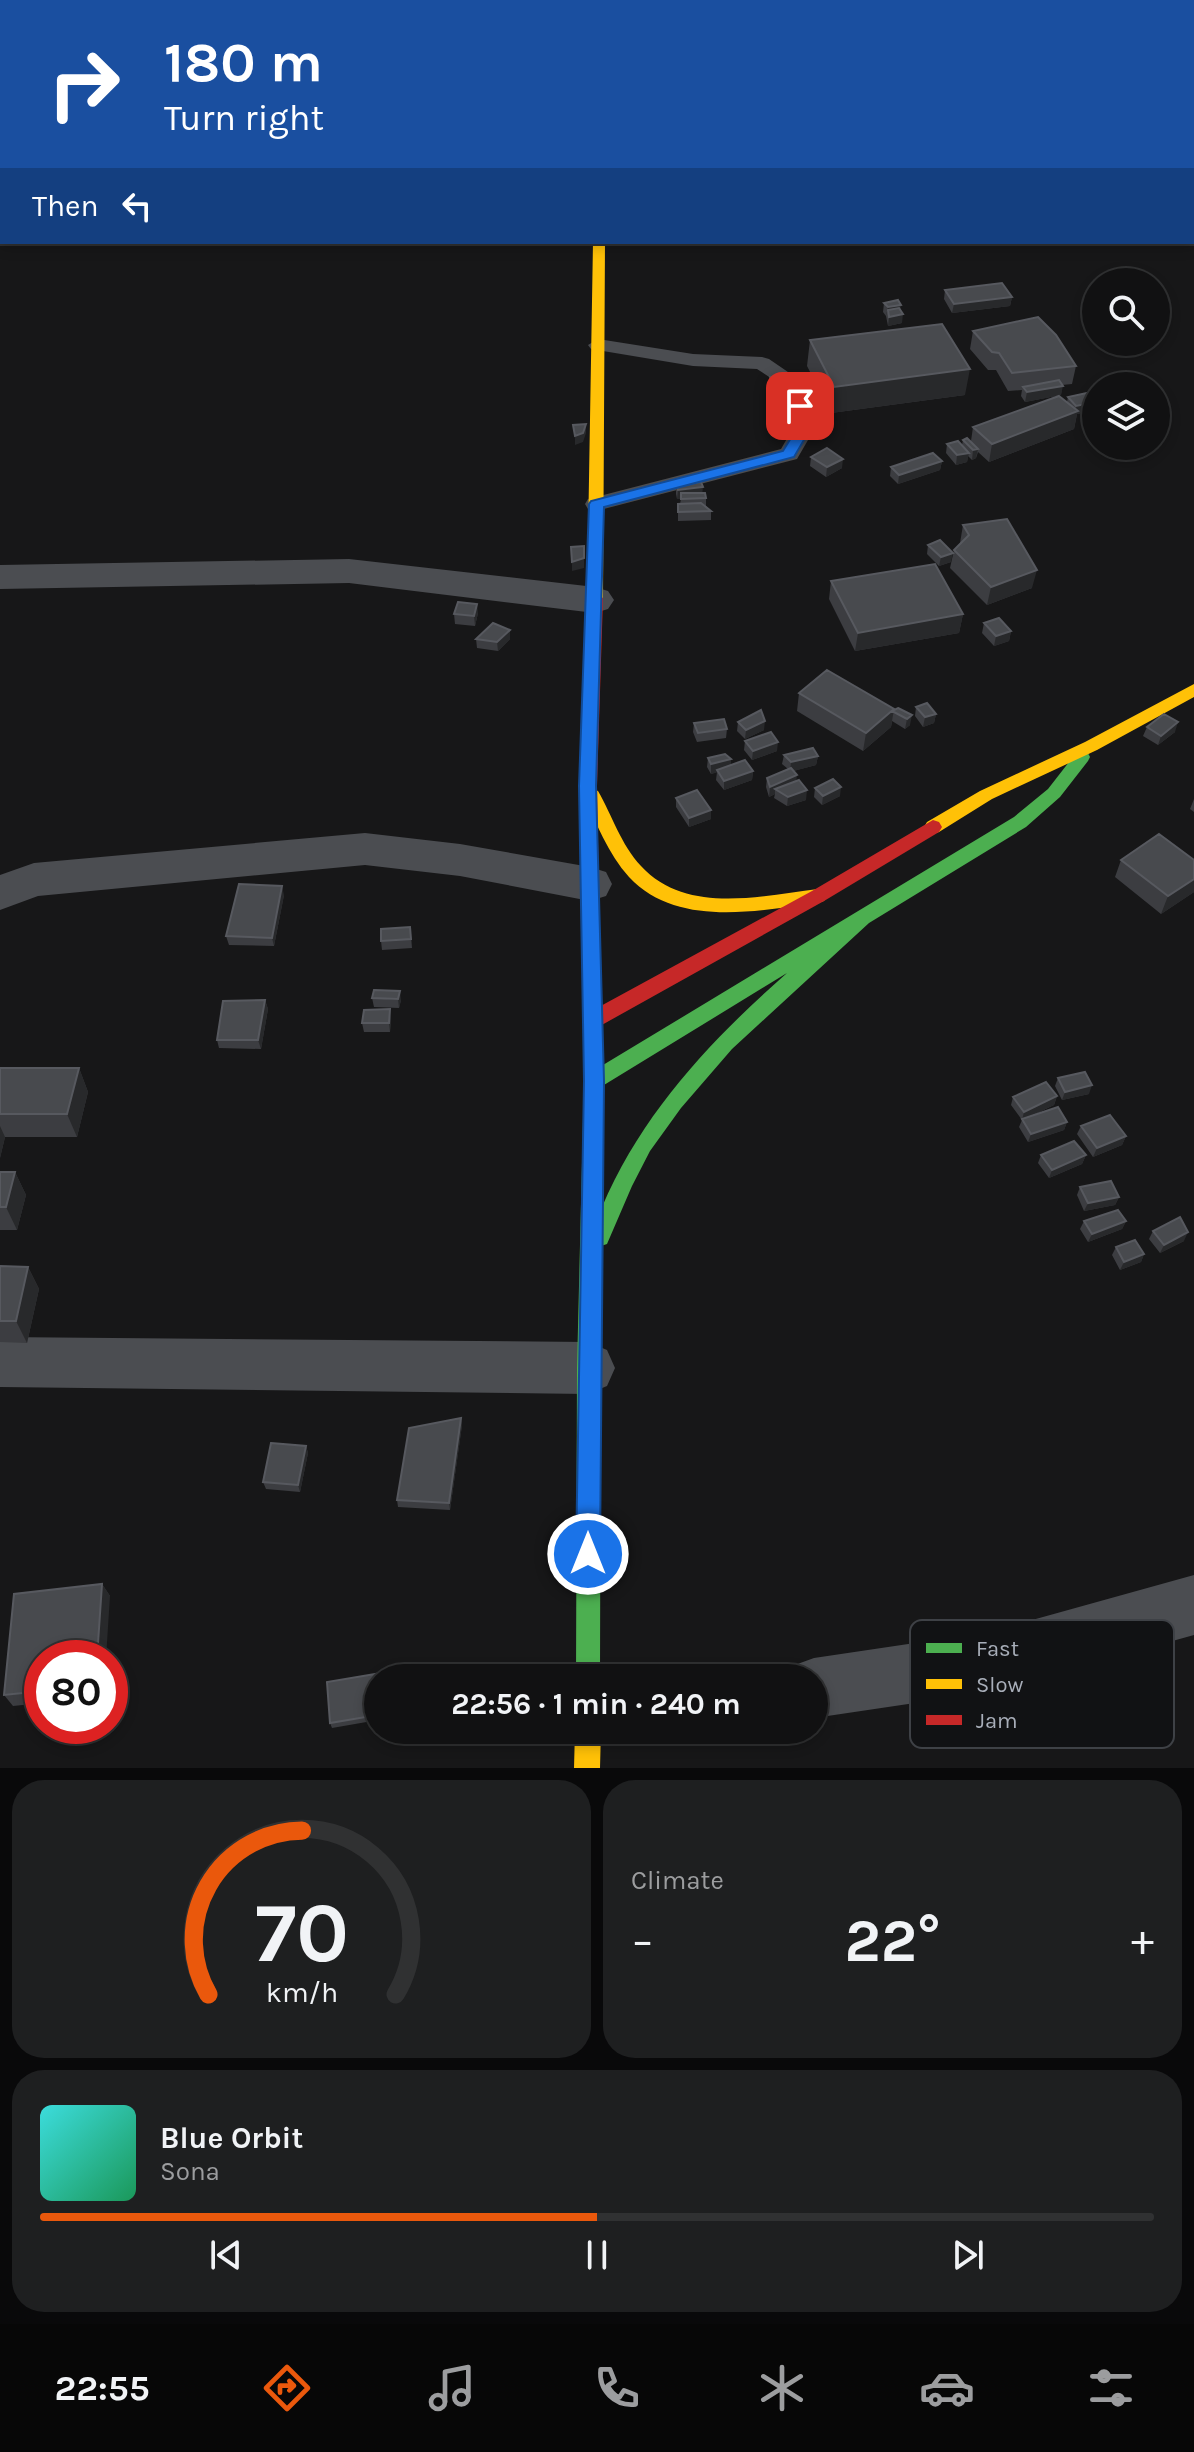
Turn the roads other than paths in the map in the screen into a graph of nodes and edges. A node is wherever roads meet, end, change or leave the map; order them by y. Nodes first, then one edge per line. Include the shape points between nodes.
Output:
1 (599, 244) edge
2 (598, 345) junction
3 (596, 504) junction
4 (0, 577) edge
5 (595, 600) junction
6 (1194, 690) edge
7 (1091, 746) junction
8 (588, 786) junction
9 (590, 884) junction
10 (0, 893) edge
11 (818, 896) junction
12 (869, 912) junction
13 (593, 1020) junction
14 (594, 1081) junction
15 (591, 1261) junction
16 (0, 1362) edge
17 (588, 1368) junction
18 (1194, 1605) edge
19 (1140, 1620) edge
20 (588, 1664) edge
21 (910, 1674) edge
22 (828, 1686) edge
23 (588, 1744) edge
24 (587, 1768) edge

1 - 2 main road
2 - 3 main road
2 - 3 lane via 693,360 762,363 796,385 804,428 789,454
3 - 5 main road
4 - 5 street via 349,571
5 - 8 main road
6 - 7 main road
7 - 11 main road via 986,795
7 - 12 main road via 1054,793 1020,822
8 - 9 main road
8 - 11 main road via 622,855 662,896 698,904
9 - 10 street via 365,849 34,880
9 - 13 main road
11 - 13 main road
12 - 14 main road
12 - 15 main road via 756,1012 651,1133 618,1192
13 - 14 main road
14 - 15 main road
15 - 17 main road
16 - 17 street
17 - 20 main road
18 - 19 street
21 - 22 street
23 - 24 main road

